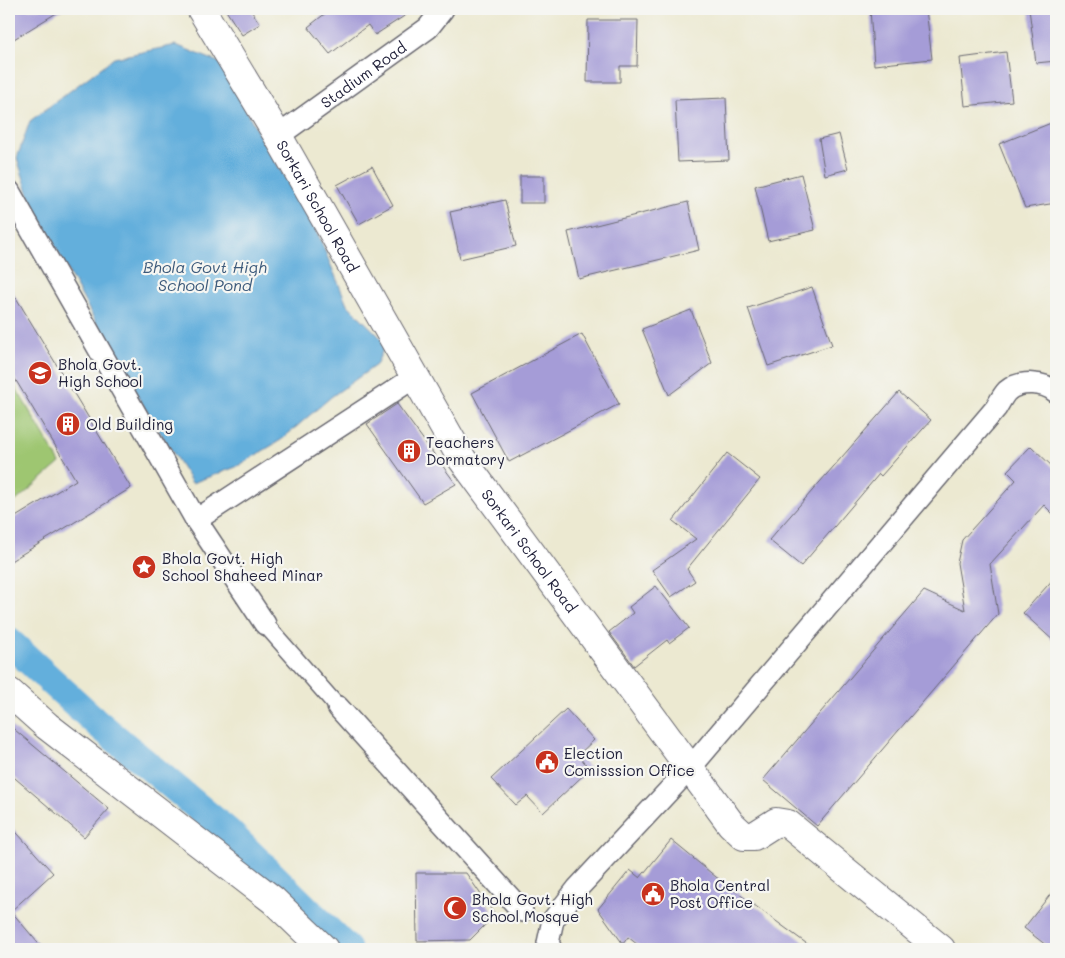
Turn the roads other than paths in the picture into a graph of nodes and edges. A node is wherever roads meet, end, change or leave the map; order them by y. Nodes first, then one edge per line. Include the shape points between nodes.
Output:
1 (201, 9) edge
2 (443, 9) edge
3 (278, 136) junction
4 (9, 191) edge
5 (415, 377) junction
6 (1056, 392) edge
7 (196, 520) junction
8 (265, 624) joint
9 (9, 692) edge
10 (338, 706) joint
11 (691, 767) junction
12 (522, 911) dead end
13 (324, 949) edge
14 (551, 949) edge
15 (941, 949) edge

1 - 3 street, Sorkari School Road
2 - 3 street, Stadium Road via 428,28
3 - 5 street, Sorkari School Road
4 - 7 street
5 - 7 street
5 - 11 street, Sorkari School Road via 462,459
6 - 11 street via 1050,387 1031,383 1008,390
7 - 8 street
8 - 10 street
9 - 13 street via 47,726 273,900
10 - 12 street
11 - 14 street via 577,889 553,920 548,943
11 - 15 street, Sorkari School Road via 731,824 744,836 754,836 776,822 788,824

